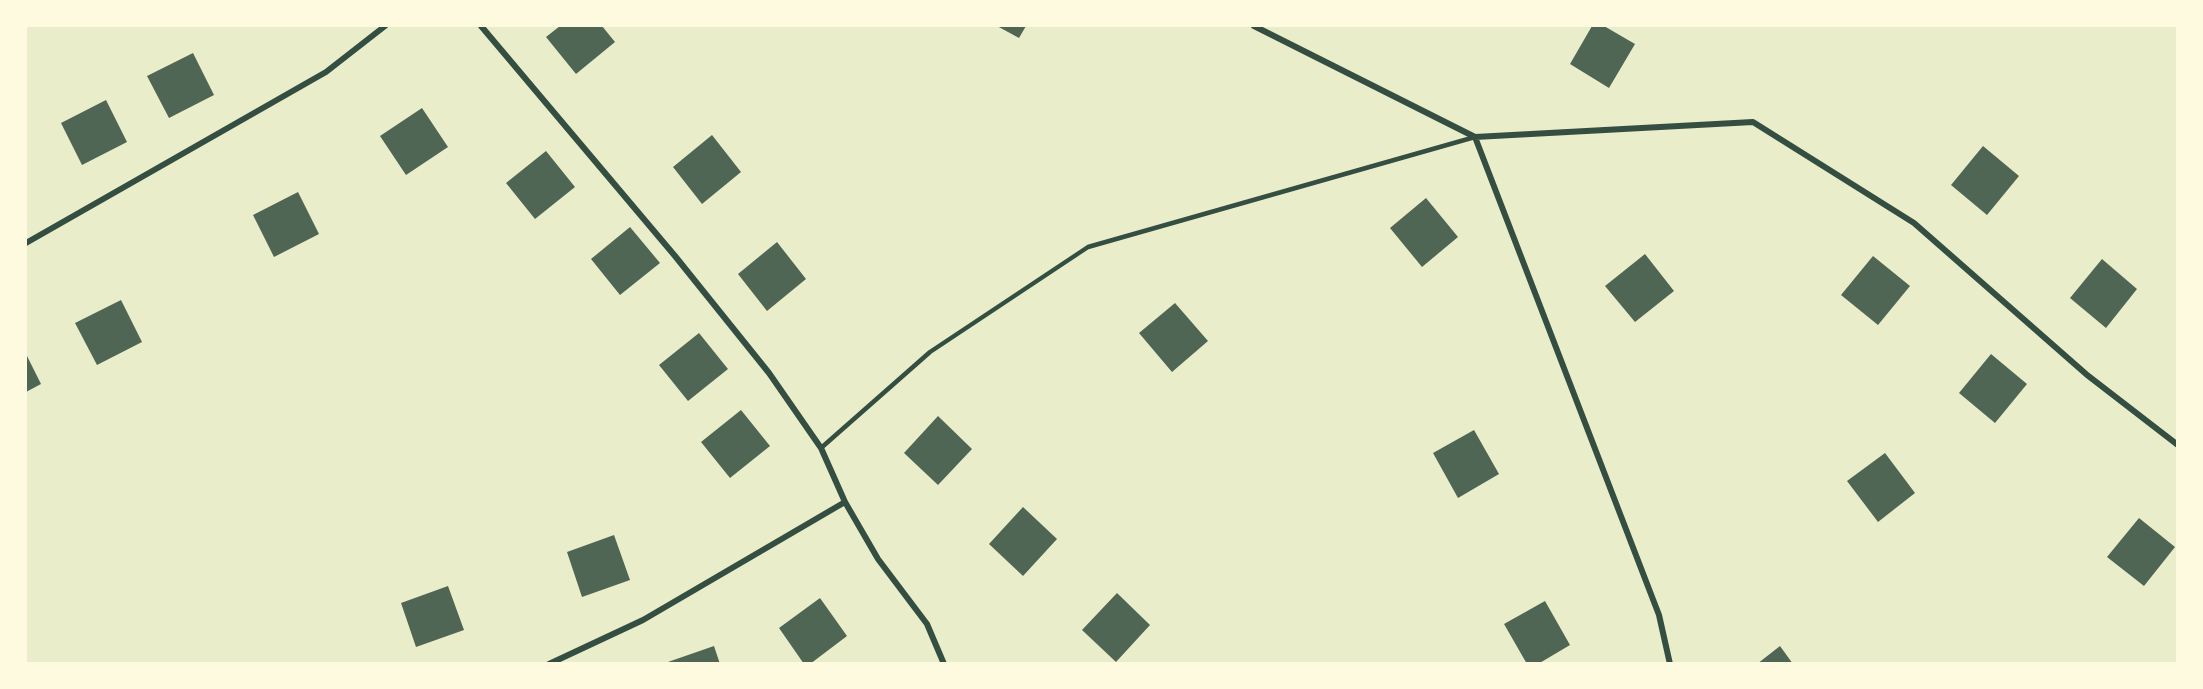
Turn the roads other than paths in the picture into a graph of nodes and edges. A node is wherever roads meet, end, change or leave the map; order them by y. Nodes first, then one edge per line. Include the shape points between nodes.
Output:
1 (385, 26) edge
2 (481, 26) edge
3 (1254, 26) edge
4 (1474, 137) junction
5 (26, 243) edge
6 (2178, 445) edge
7 (821, 448) junction
8 (845, 502) junction
9 (549, 663) edge
10 (944, 663) edge
11 (1670, 663) edge

1 - 5 street via 326,72
2 - 7 street via 675,256 769,373
3 - 4 street
4 - 6 street via 1753,122 1914,224 2086,374
4 - 7 lane via 1088,247 930,352
4 - 11 street via 1659,615
7 - 8 street
8 - 9 street via 643,620
8 - 10 street via 878,559 927,624

